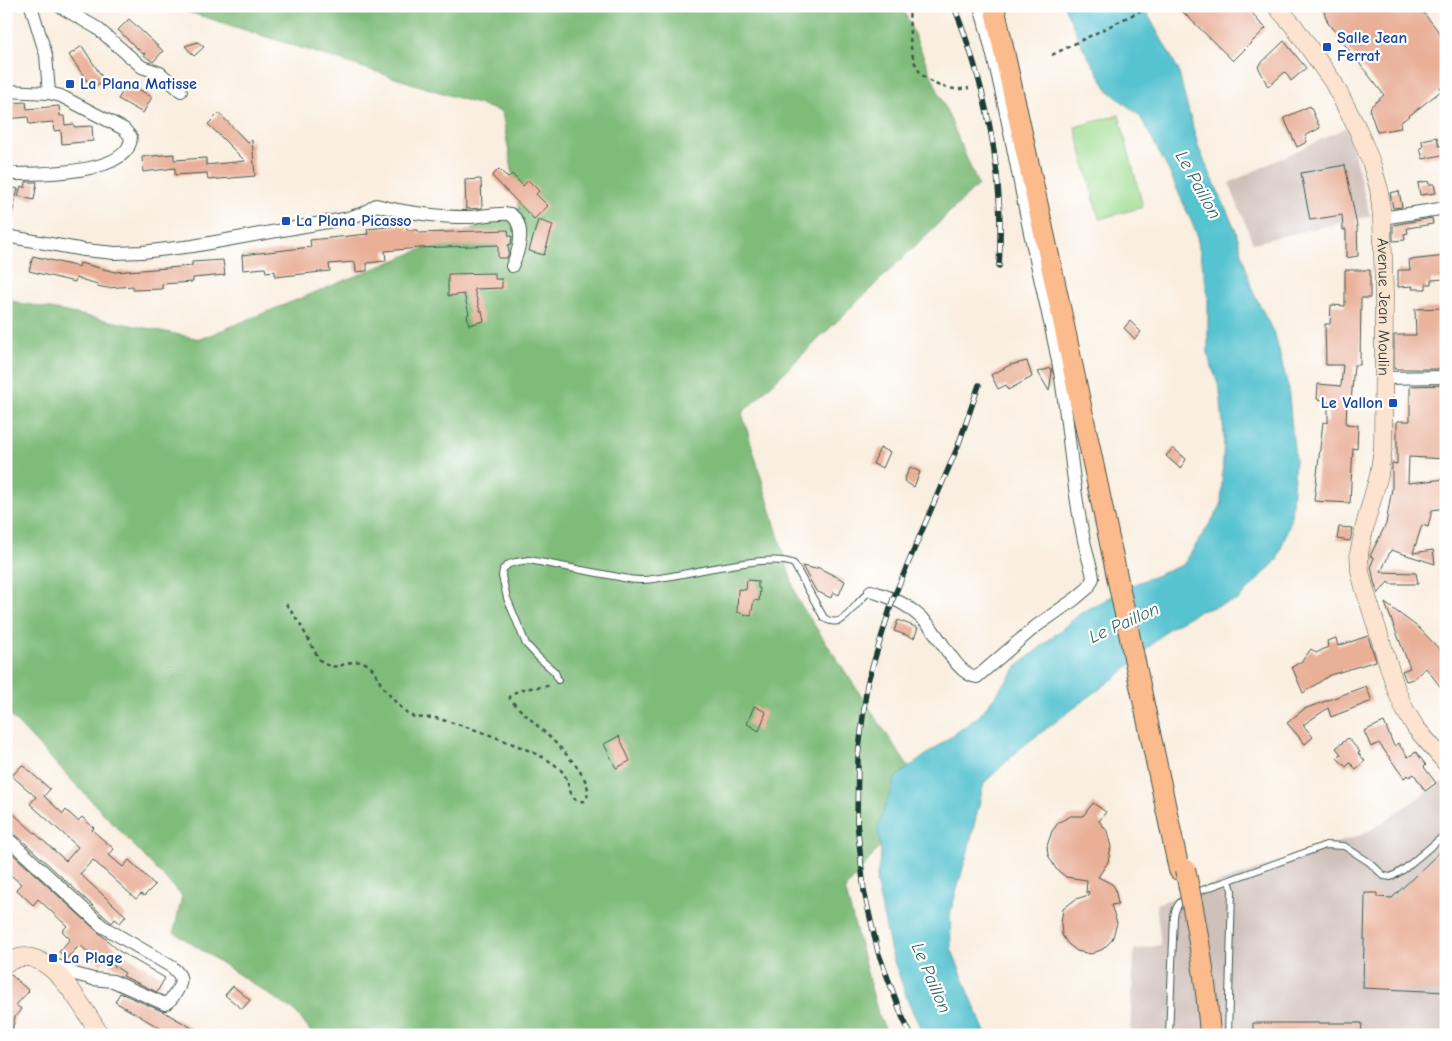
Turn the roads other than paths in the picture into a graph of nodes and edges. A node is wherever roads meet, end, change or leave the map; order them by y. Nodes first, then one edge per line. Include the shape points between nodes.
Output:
1 (32, 6) edge
2 (59, 6) edge
3 (980, 6) edge
4 (994, 6) edge
5 (1003, 6) edge
6 (1276, 6) edge
7 (6, 91) edge
8 (181, 91) dead end
9 (56, 95) junction
10 (6, 174) edge
11 (1446, 208) edge
12 (1382, 218) junction
13 (6, 236) edge
14 (512, 266) dead end
15 (1446, 377) edge
16 (1383, 378) junction
17 (1115, 547) junction
18 (871, 591) joint
19 (558, 680) road end
20 (1446, 763) edge
21 (1446, 834) edge
22 (6, 837) edge
23 (1182, 869) junction
24 (1229, 881) junction
25 (6, 963) edge
26 (50, 969) junction
27 (100, 1035) edge
28 (1169, 1035) edge
29 (1202, 1035) edge
30 (1210, 1035) edge
31 (1228, 1035) edge

1 - 9 street
2 - 8 street via 97,28 142,67 160,73
3 - 18 street via 1008,117 1059,367 1076,504 1093,578 1088,588 1035,627 978,677 967,674 928,624 911,608
4 - 17 main road
5 - 17 main road via 1062,278
6 - 12 street, Avenue Jean Moulin via 1315,54 1350,113 1371,162
7 - 9 street
9 - 10 street via 124,129 131,137 131,144 120,157 73,171 41,175
11 - 12 street
12 - 16 street, Avenue Jean Moulin
13 - 14 street via 84,250 142,252 344,219 364,213 376,205 393,210 452,216 510,214 518,224 520,246
15 - 16 street
16 - 20 street, Avenue Jean Moulin via 1383,448 1362,536 1360,571 1405,710
17 - 23 main road
18 - 19 lane via 845,618 830,622 824,618 794,564 782,560 645,580 528,560 509,564 502,576 520,630 526,644 555,672
21 - 24 lane via 1391,877 1384,876 1353,851 1336,845 1316,848
22 - 26 street via 102,926 172,967 181,982 165,1004 113,981 92,979 57,966
23 - 29 main road
23 - 30 main road, bridge via 1196,921
24 - 28 lane via 1194,893 1175,908
24 - 31 lane via 1232,890
25 - 26 street via 22,957 32,958
26 - 27 street via 68,985

